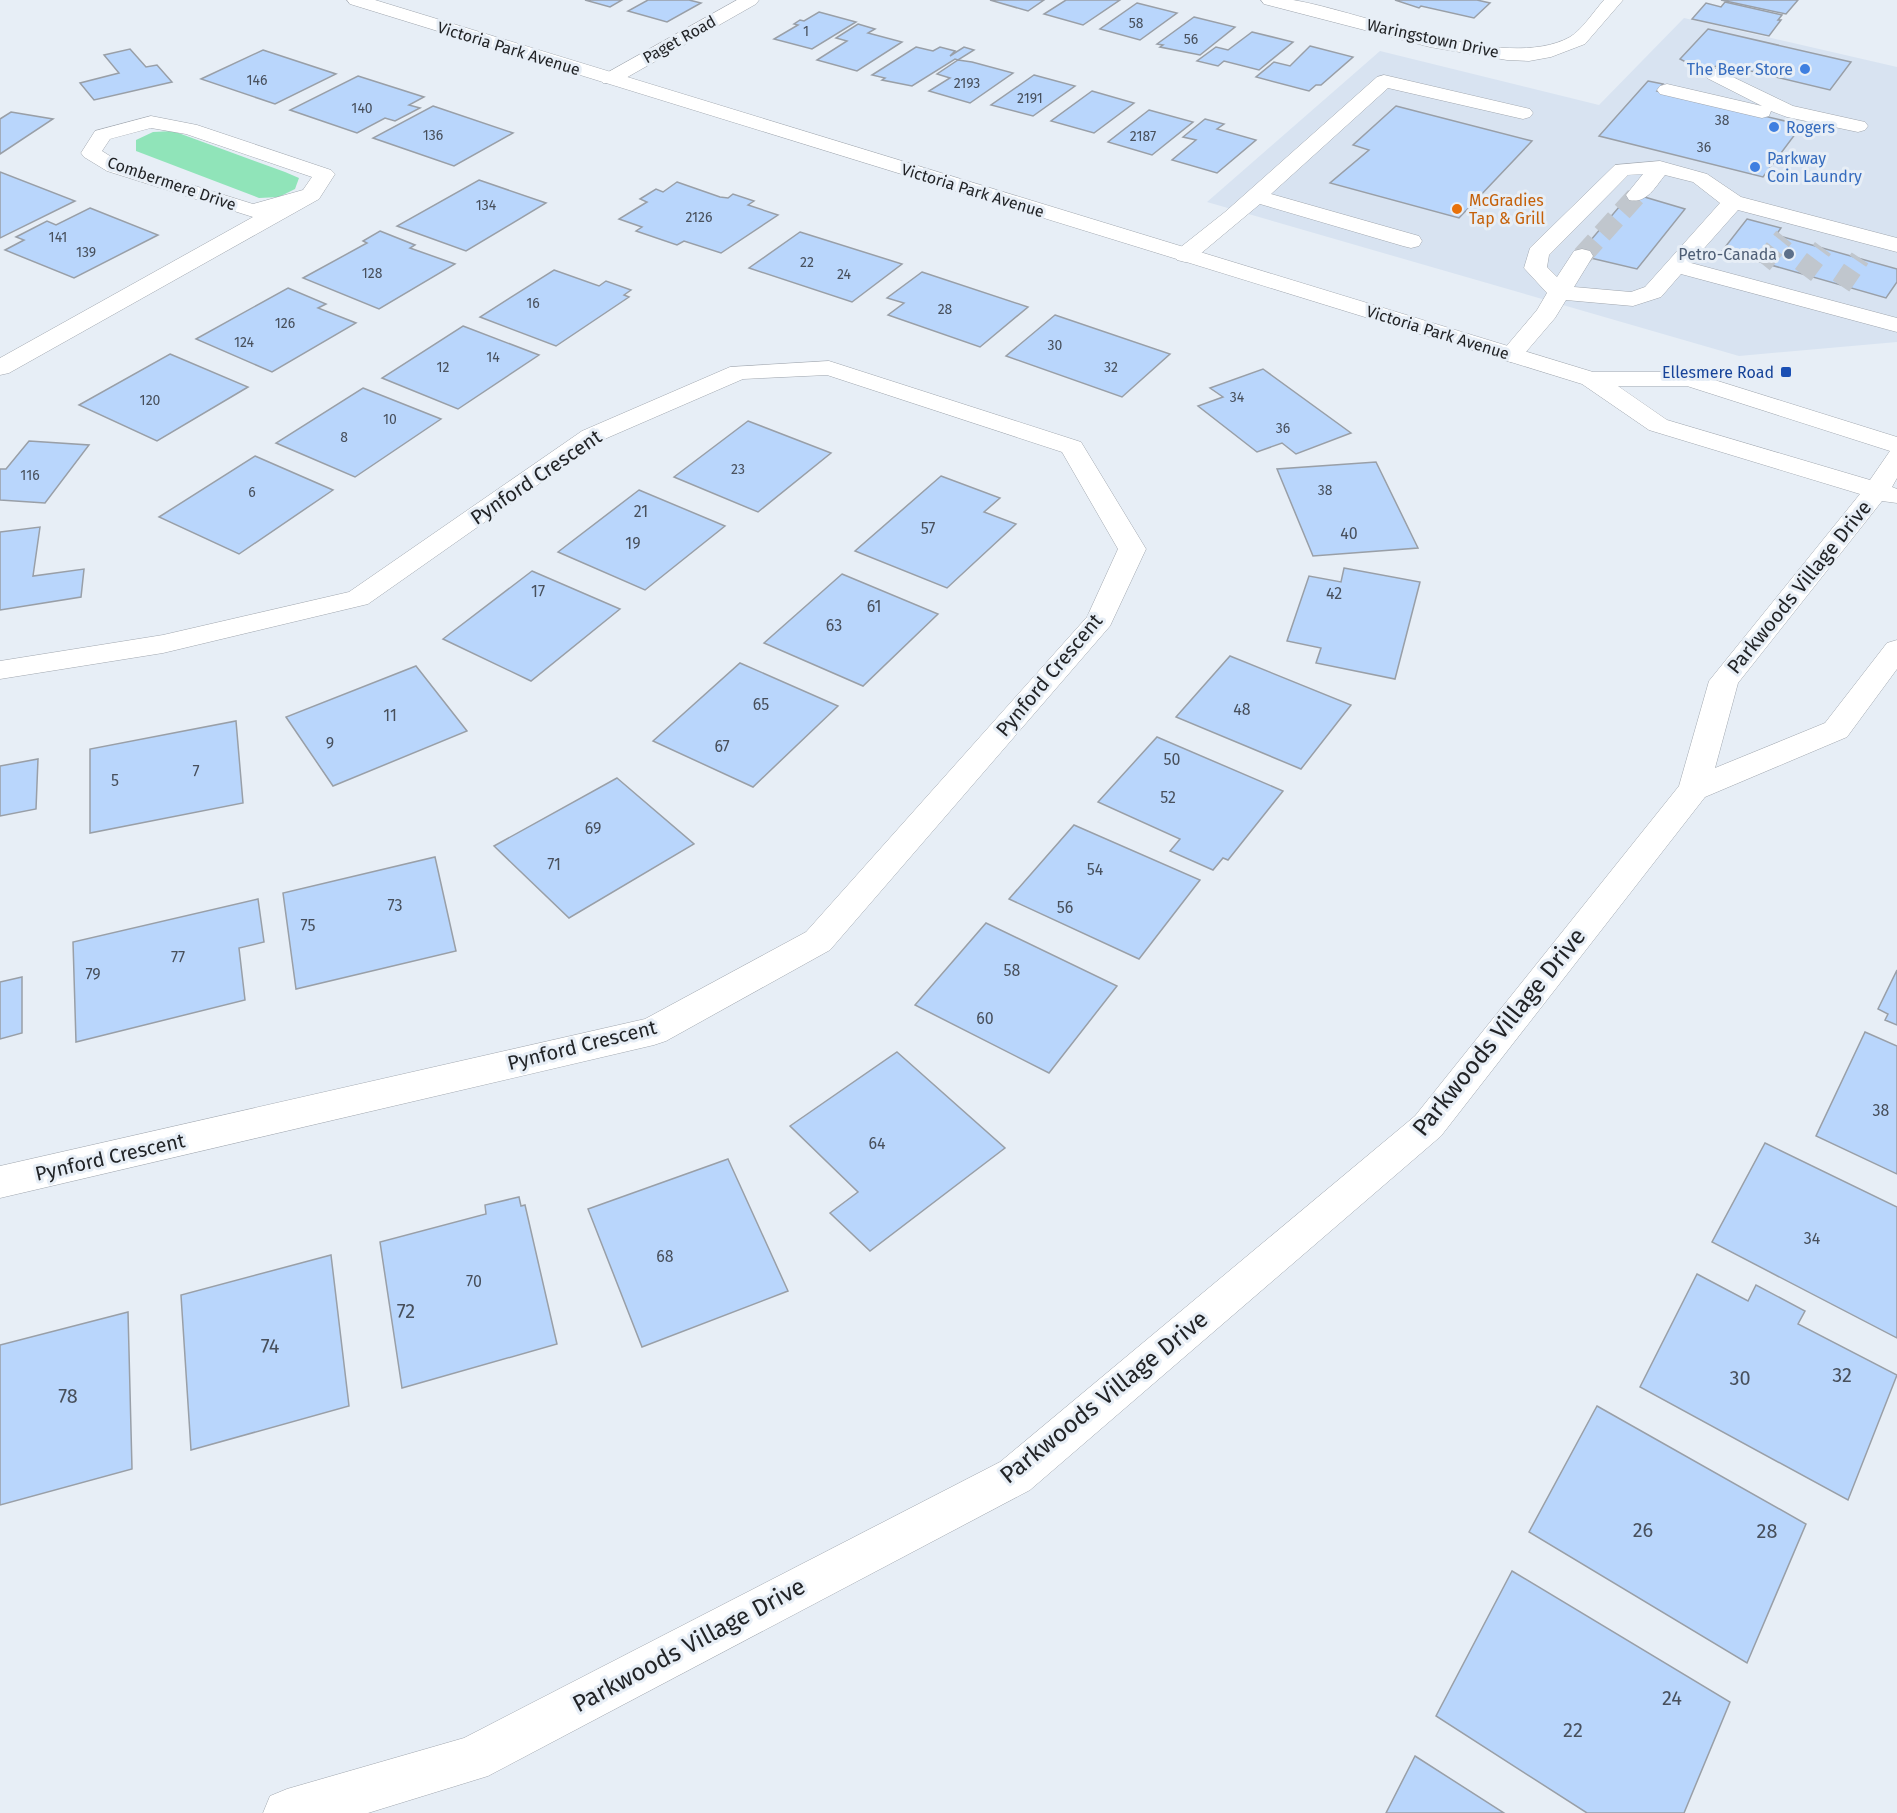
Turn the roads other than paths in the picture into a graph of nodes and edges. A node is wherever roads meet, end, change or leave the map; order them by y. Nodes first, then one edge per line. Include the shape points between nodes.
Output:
1 (356, 0) edge
2 (750, 0) edge
3 (1270, 0) edge
4 (1614, 0) edge
5 (1714, 74) dead end
6 (610, 79) junction
7 (1667, 90) dead end
8 (1787, 111) junction
9 (1523, 113) dead end
10 (1858, 126) dead end
11 (1660, 167) junction
12 (311, 194) junction
13 (1637, 195) tunnel mouth
14 (1255, 196) junction
15 (1733, 202) junction
16 (1837, 229) junction
17 (1411, 241) dead end
18 (1887, 242) edge
19 (1823, 248) tunnel mouth
20 (1185, 255) junction
21 (1582, 256) tunnel mouth
22 (1860, 258) tunnel mouth
23 (1762, 264) tunnel mouth
24 (1676, 266) junction
25 (1803, 275) tunnel mouth
26 (1747, 285) junction
27 (1842, 286) tunnel mouth
28 (1559, 292) junction
29 (1788, 296) junction
30 (1826, 306) junction
31 (1889, 317) edge
32 (1511, 355) junction
33 (0, 368) edge
34 (1591, 379) junction
35 (1897, 445) edge
36 (1897, 457) edge
37 (1887, 494) edge
38 (1897, 649) edge
39 (0, 670) edge
40 (1694, 789) junction
41 (0, 1182) edge
42 (287, 1813) edge

1 - 6 street, Victoria Park Avenue
2 - 6 street, Paget Road
3 - 4 street, Waringstown Drive via 1430,41 1529,55 1578,39
5 - 8 street
6 - 20 street, Victoria Park Avenue
7 - 8 street via 1767,113
8 - 10 street
9 - 14 street via 1384,81
11 - 13 street
11 - 15 street via 1700,178
11 - 28 street via 1622,169 1538,253 1535,268
12 - 12 street, Combermere Drive via 324,174 190,129 151,122 102,135 91,153 114,166 253,211
12 - 33 street, Combermere Drive
14 - 17 street
14 - 20 street
15 - 16 street via 1789,228
15 - 24 street
16 - 18 street
16 - 19 street
18 - 22 street
20 - 32 street, Victoria Park Avenue
21 - 28 street
23 - 26 street
24 - 26 street
24 - 28 street via 1653,292 1633,299
25 - 29 street
26 - 29 street
27 - 30 street
28 - 32 street via 1547,313
29 - 30 street
30 - 31 street
32 - 34 street, Victoria Park Avenue
34 - 35 street, Victoria Park Avenue via 1689,379
34 - 37 street, Victoria Park Avenue via 1658,425
36 - 37 street
37 - 40 street, Parkwoods Village Drive via 1724,681
38 - 40 street, Parkwoods Village Drive via 1836,730
39 - 41 street, Pynford Crescent via 163,644 358,598 591,436 740,372 829,368 1072,447 1132,549 1100,620 818,941 654,1031
40 - 42 street, Parkwoods Village Drive via 1428,1126 1015,1476 471,1759

